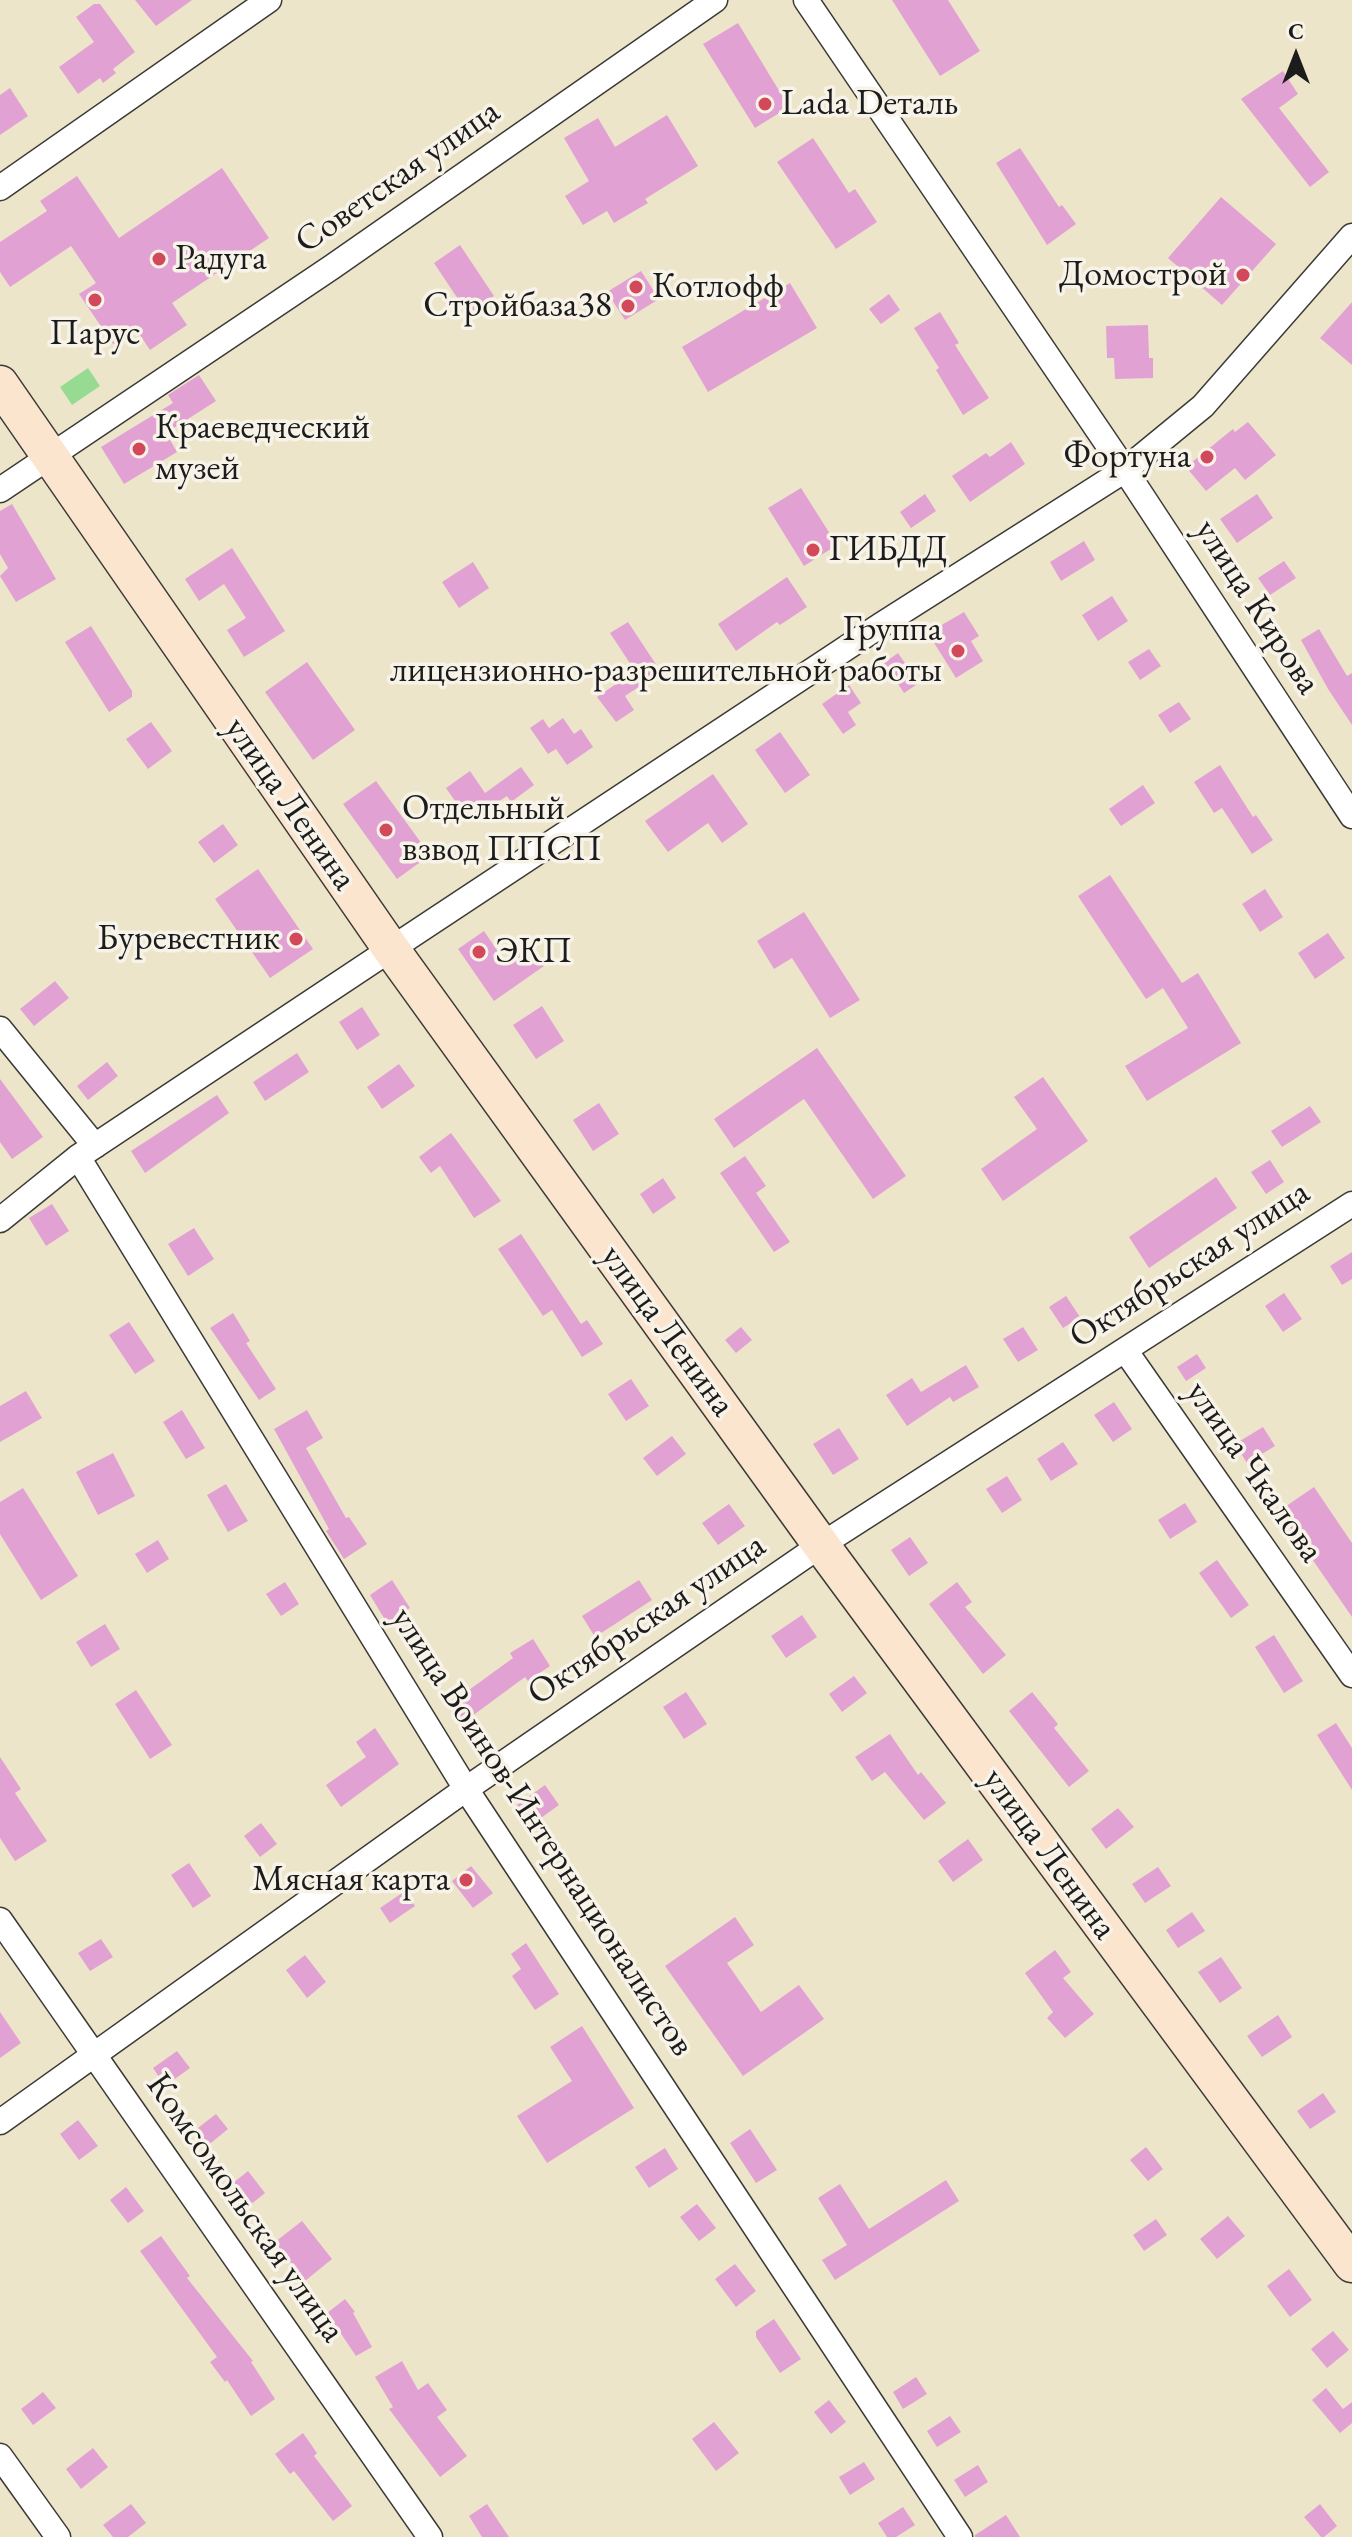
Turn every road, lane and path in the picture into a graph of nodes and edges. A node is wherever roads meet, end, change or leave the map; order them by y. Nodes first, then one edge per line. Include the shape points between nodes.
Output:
1 (269, 0) edge
2 (715, 0) edge
3 (806, 0) edge
4 (0, 188) edge
5 (1352, 236) edge
6 (0, 384) edge
7 (49, 455) junction
8 (1125, 470) junction
9 (0, 490) edge
10 (1352, 816) edge
11 (391, 949) junction
12 (0, 1029) edge
13 (86, 1152) junction
14 (1352, 1204) edge
15 (0, 1220) edge
16 (1125, 1350) junction
17 (821, 1545) junction
18 (1352, 1675) edge
19 (466, 1789) junction
20 (0, 1920) edge
21 (94, 2053) junction
22 (0, 2122) edge
23 (1352, 2264) edge
24 (0, 2456) edge
25 (58, 2537) edge
26 (430, 2537) edge
27 (960, 2537) edge

1 - 4 street
2 - 7 street, Советская улица via 332,267
3 - 8 street, улица Кирова
5 - 8 street via 1203,406
6 - 7 main road, улица Ленина
7 - 9 street, Советская улица
7 - 11 main road, улица Ленина
8 - 10 street, улица Кирова
8 - 11 street
11 - 13 street
11 - 17 main road, улица Ленина
12 - 13 street, улица Воинов-Интернационалистов
13 - 15 street
13 - 19 street, улица Воинов-Интернационалистов
14 - 16 street, Октябрьская улица
16 - 17 street, Октябрьская улица
16 - 18 street, улица Чкалова
17 - 19 street, Октябрьская улица
17 - 23 main road, улица Ленина
19 - 21 street, Октябрьская улица
19 - 27 street, улица Воинов-Интернационалистов
20 - 21 street, Комсомольская улица
21 - 22 street, Октябрьская улица
21 - 26 street, Комсомольская улица
24 - 25 street

